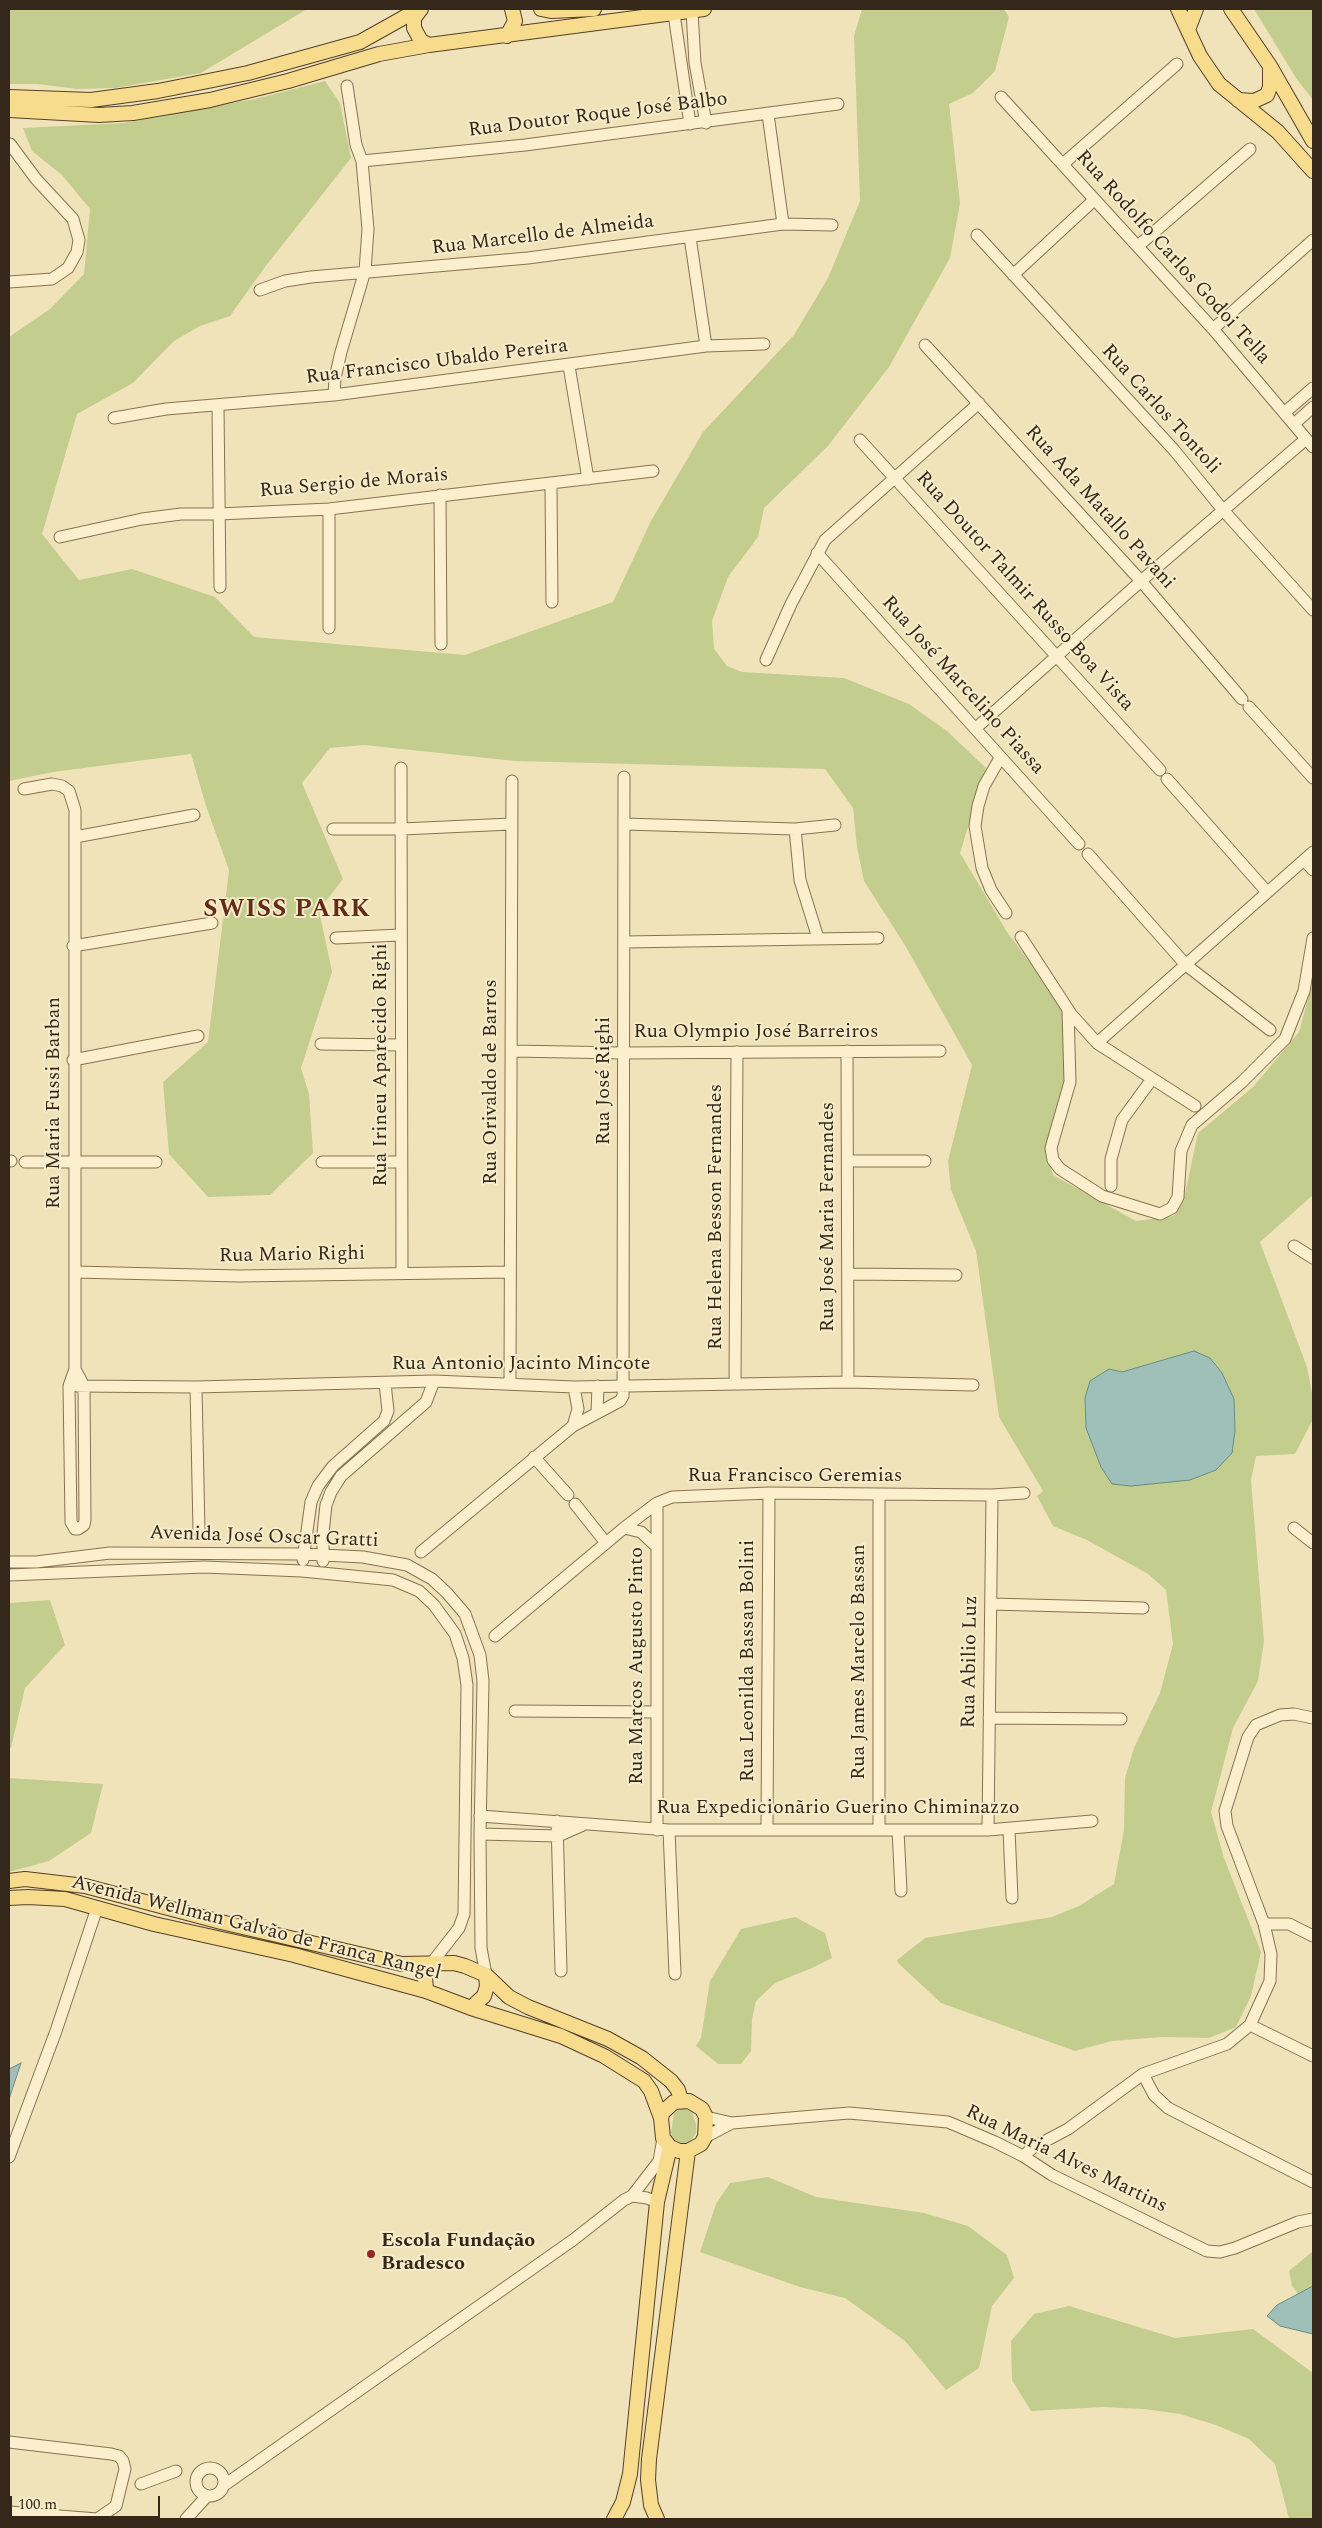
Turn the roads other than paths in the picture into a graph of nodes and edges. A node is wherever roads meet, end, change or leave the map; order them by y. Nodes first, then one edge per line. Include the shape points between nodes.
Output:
1 (420, 9) edge
2 (512, 9) edge
3 (541, 9) edge
4 (594, 9) edge
5 (1178, 9) edge
6 (1196, 9) edge
7 (1231, 9) edge
8 (698, 10) edge
9 (674, 14) junction
10 (1188, 30) junction
11 (507, 36) junction
12 (429, 45) junction
13 (1177, 64) dead end
14 (1270, 66) junction
15 (347, 86) dead end
16 (9, 97) edge
17 (1001, 97) dead end
18 (1238, 100) junction
19 (838, 104) dead end
20 (9, 110) edge
21 (768, 114) junction
22 (706, 123) junction
23 (690, 124) junction
24 (1313, 141) edge
25 (10, 144) edge
26 (1250, 149) dead end
27 (362, 161) junction
28 (1063, 164) junction
29 (1313, 172) edge
30 (1094, 200) junction
31 (783, 224) junction
32 (832, 225) dead end
33 (977, 235) dead end
34 (690, 237) junction
35 (1313, 240) edge
36 (1138, 246) junction
37 (365, 271) junction
38 (1013, 275) junction
39 (9, 282) edge
40 (260, 290) dead end
41 (1213, 329) junction
42 (764, 344) dead end
43 (925, 345) dead end
44 (706, 346) junction
45 (569, 366) junction
46 (1313, 388) edge
47 (334, 395) junction
48 (979, 403) junction
49 (218, 406) junction
50 (1313, 407) edge
51 (1284, 413) junction
52 (114, 418) dead end
53 (1294, 424) junction
54 (860, 440) dead end
55 (1310, 443) edge
56 (653, 470) dead end
57 (588, 478) junction
58 (896, 479) junction
59 (551, 484) junction
60 (440, 495) junction
61 (329, 509) junction
62 (1223, 510) junction
63 (219, 514) junction
64 (60, 537) dead end
65 (817, 553) junction
66 (1141, 581) junction
67 (220, 587) dead end
68 (552, 602) dead end
69 (1313, 610) edge
70 (329, 628) dead end
71 (441, 644) dead end
72 (1058, 658) junction
73 (766, 660) dead end
74 (976, 728) junction
75 (1000, 758) junction
76 (401, 768) dead end
77 (624, 777) dead end
78 (1313, 778) edge
79 (512, 781) dead end
80 (24, 789) dead end
81 (194, 815) dead end
82 (511, 824) junction
83 (624, 824) junction
84 (835, 825) dead end
85 (333, 829) dead end
86 (402, 829) junction
87 (795, 829) junction
88 (75, 837) junction
89 (1079, 844) dead end
90 (1313, 852) edge
91 (1088, 854) dead end
92 (1304, 860) junction
93 (1313, 870) edge
94 (1266, 892) junction
95 (1006, 913) dead end
96 (212, 922) dead end
97 (400, 935) junction
98 (336, 938) dead end
99 (818, 938) junction
100 (878, 938) dead end
101 (1021, 938) dead end
102 (1313, 938) edge
103 (624, 942) junction
104 (73, 946) junction
105 (1186, 965) junction
106 (1068, 1010) junction
107 (1270, 1030) dead end
108 (198, 1036) dead end
109 (1097, 1043) junction
110 (321, 1044) dead end
111 (400, 1045) junction
112 (512, 1051) junction
113 (847, 1051) junction
114 (940, 1051) dead end
115 (737, 1052) junction
116 (623, 1053) junction
117 (74, 1060) junction
118 (1152, 1080) junction
119 (1194, 1106) dead end
120 (925, 1161) dead end
121 (25, 1162) dead end
122 (74, 1162) junction
123 (156, 1162) dead end
124 (322, 1162) dead end
125 (401, 1162) junction
126 (848, 1162) junction
127 (1111, 1186) dead end
128 (1294, 1246) dead end
129 (1313, 1258) edge
130 (75, 1272) junction
131 (510, 1272) junction
132 (402, 1273) junction
133 (848, 1274) junction
134 (956, 1275) dead end
135 (75, 1369) junction
136 (434, 1381) junction
137 (848, 1382) junction
138 (384, 1383) junction
139 (510, 1383) junction
140 (735, 1383) junction
141 (973, 1385) dead end
142 (69, 1386) junction
143 (84, 1386) junction
144 (598, 1386) junction
145 (625, 1386) junction
146 (574, 1387) junction
147 (196, 1388) junction
148 (597, 1413) junction
149 (573, 1426) junction
150 (534, 1457) junction
151 (769, 1493) junction
152 (1024, 1493) dead end
153 (568, 1494) dead end
154 (879, 1494) junction
155 (992, 1495) junction
156 (656, 1503) junction
157 (575, 1504) dead end
158 (624, 1528) junction
159 (1294, 1528) dead end
160 (199, 1531) dead end
161 (606, 1543) junction
162 (1313, 1543) edge
163 (657, 1547) junction
164 (421, 1552) dead end
165 (303, 1554) junction
166 (323, 1556) junction
167 (9, 1562) edge
168 (302, 1571) junction
169 (322, 1573) junction
170 (9, 1576) edge
171 (991, 1604) junction
172 (1143, 1608) dead end
173 (495, 1636) dead end
174 (515, 1711) dead end
175 (657, 1712) junction
176 (989, 1718) junction
177 (1313, 1718) edge
178 (1121, 1719) dead end
179 (480, 1816) junction
180 (557, 1821) junction
181 (1092, 1821) dead end
182 (585, 1825) junction
183 (767, 1829) junction
184 (657, 1830) junction
185 (669, 1830) junction
186 (879, 1830) junction
187 (898, 1830) junction
188 (988, 1830) junction
189 (1009, 1830) junction
190 (480, 1834) junction
191 (558, 1836) junction
192 (9, 1881) edge
193 (901, 1891) dead end
194 (9, 1898) edge
195 (1012, 1898) dead end
196 (97, 1908) junction
197 (1264, 1924) junction
198 (1313, 1936) edge
199 (431, 1964) junction
200 (561, 1971) dead end
201 (675, 1974) dead end
202 (486, 1976) junction
203 (426, 1991) junction
204 (471, 2008) junction
205 (1250, 2025) junction
206 (1313, 2056) edge
207 (1143, 2074) junction
208 (681, 2100) junction
209 (706, 2116) junction
210 (661, 2118) junction
211 (732, 2123) junction
212 (705, 2137) junction
213 (666, 2143) junction
214 (688, 2151) junction
215 (1023, 2156) junction
216 (9, 2158) edge
217 (1313, 2182) edge
218 (632, 2196) junction
219 (657, 2202) junction
220 (1313, 2219) edge
221 (9, 2442) edge
222 (176, 2471) dead end
223 (141, 2484) dead end
224 (224, 2486) junction
225 (207, 2496) junction
226 (9, 2512) edge
227 (98, 2519) edge
228 (186, 2519) edge
229 (614, 2519) edge
230 (657, 2519) edge

1 - 12 main road via 414,18 414,28 421,41
1 - 16 main road via 360,42 248,74 91,100
2 - 11 main road via 515,21
3 - 4 main road
5 - 10 main road
6 - 10 main road
7 - 14 main road
8 - 9 main road
8 - 22 street via 695,63
9 - 11 main road
9 - 23 street
10 - 18 main road via 1200,56 1219,84
11 - 12 main road
12 - 20 main road via 379,54 288,82 210,100 133,113 99,115
13 - 28 street
14 - 18 main road via 1270,87 1266,95 1254,101
14 - 24 main road
15 - 27 street via 356,146
17 - 28 street, Rua Rodolfo Carlos Godoi Tella
18 - 29 main road via 1278,132
19 - 21 street, Rua Doutor Roque José Balbo
21 - 22 street, Rua Doutor Roque José Balbo
21 - 31 street
22 - 23 street, Rua Doutor Roque José Balbo
23 - 27 street, Rua Doutor Roque José Balbo
25 - 39 street via 36,179 73,219 79,240 77,252 68,268 52,279
26 - 36 street
27 - 37 street via 368,229
28 - 30 street, Rua Rodolfo Carlos Godoi Tella
30 - 36 street, Rua Rodolfo Carlos Godoi Tella
30 - 38 street
31 - 32 street, Rua Marcello de Almeida
31 - 34 street, Rua Marcello de Almeida
33 - 38 street, Rua Carlos Tontoli
34 - 37 street, Rua Marcello de Almeida via 510,260 402,271
34 - 44 street
35 - 41 street
36 - 41 street, Rua Rodolfo Carlos Godoi Tella
37 - 40 street, Rua Marcello de Almeida via 285,281
37 - 47 street via 341,352
38 - 62 street, Rua Carlos Tontoli via 1174,450
41 - 51 street, Rua Rodolfo Carlos Godoi Tella
42 - 44 street, Rua Francisco Ubaldo Pereira
43 - 48 street, Rua Ada Matallo Pavani
44 - 45 street, Rua Francisco Ubaldo Pereira
45 - 47 street, Rua Francisco Ubaldo Pereira
45 - 57 street
46 - 51 street
47 - 49 street, Rua Francisco Ubaldo Pereira
48 - 58 street
48 - 66 street, Rua Ada Matallo Pavani
49 - 52 street, Rua Francisco Ubaldo Pereira via 166,409
49 - 63 street
50 - 53 street
51 - 53 street, Rua Rodolfo Carlos Godoi Tella
53 - 55 street, Rua Rodolfo Carlos Godoi Tella
54 - 58 street, Rua Doutor Talmir Russo Boa Vista
55 - 62 street
56 - 57 street, Rua Sergio de Morais
57 - 59 street, Rua Sergio de Morais
58 - 65 street via 839,526
58 - 72 street, Rua Doutor Talmir Russo Boa Vista
59 - 60 street, Rua Sergio de Morais
59 - 68 street
60 - 61 street, Rua Sergio de Morais
60 - 71 street
61 - 63 street, Rua Sergio de Morais
61 - 70 street
62 - 66 street
62 - 69 street, Rua Carlos Tontoli
63 - 64 street, Rua Sergio de Morais via 142,519
63 - 67 street
65 - 73 street
65 - 74 street, Rua José Marcelino Piassa
66 - 72 street
66 - 78 street, Rua Ada Matallo Pavani
72 - 74 street
72 - 94 street, Rua Doutor Talmir Russo Boa Vista
74 - 75 street, Rua José Marcelino Piassa
75 - 89 street, Rua José Marcelino Piassa
75 - 95 street via 984,786 975,826 982,868
76 - 86 street, Rua Irineu Aparecido Righi
77 - 83 street, Rua José Righi
79 - 82 street, Rua Orivaldo de Barros
80 - 88 street, Rua Maria Fussi Barban via 52,784 69,791 75,810
81 - 88 street
82 - 86 street
82 - 112 street, Rua Orivaldo de Barros
83 - 87 street
83 - 103 street, Rua José Righi
84 - 87 street
85 - 86 street
86 - 97 street, Rua Irineu Aparecido Righi
87 - 99 street via 800,880
88 - 104 street, Rua Maria Fussi Barban
90 - 92 street
91 - 105 street
92 - 93 street
92 - 94 street
94 - 105 street
96 - 104 street
97 - 98 street
97 - 111 street, Rua Irineu Aparecido Righi
99 - 100 street
99 - 103 street
101 - 106 street
102 - 106 street via 1304,991 1285,1040 1192,1126 1181,1151 1178,1197 1172,1208 1160,1214 1102,1196 1060,1169 1053,1160 1051,1148 1070,1082
103 - 116 street, Rua José Righi
104 - 117 street, Rua Maria Fussi Barban
105 - 107 street
105 - 109 street
106 - 109 street
108 - 117 street
109 - 118 street
110 - 111 street
111 - 125 street, Rua Irineu Aparecido Righi
112 - 116 street, Rua Olympio José Barreiros
112 - 131 street, Rua Orivaldo de Barros
113 - 114 street, Rua Olympio José Barreiros
113 - 115 street, Rua Olympio José Barreiros
113 - 126 street, Rua José Maria Fernandes
115 - 116 street, Rua Olympio José Barreiros
115 - 140 street, Rua Helena Besson Fernandes
116 - 145 street, Rua José Righi
117 - 122 street, Rua Maria Fussi Barban
118 - 119 street
118 - 127 street via 1122,1120 1111,1159
120 - 126 street
121 - 122 street
122 - 123 street
122 - 130 street, Rua Maria Fussi Barban
124 - 125 street
125 - 132 street, Rua Irineu Aparecido Righi
126 - 133 street, Rua José Maria Fernandes
128 - 129 street
130 - 132 street, Rua Mario Righi via 239,1276
130 - 135 street, Rua Maria Fussi Barban
131 - 132 street, Rua Mario Righi
131 - 139 street, Rua Orivaldo de Barros
133 - 134 street
133 - 137 street, Rua José Maria Fernandes
135 - 142 street, Rua Maria Fussi Barban
135 - 143 street, Rua Maria Fussi Barban
136 - 138 street, Rua Antonio Jacinto Mincote
136 - 139 street, Rua Antonio Jacinto Mincote
136 - 166 street via 426,1402 341,1476 331,1492 325,1514
137 - 140 street, Rua Antonio Jacinto Mincote
137 - 141 street, Rua Antonio Jacinto Mincote
138 - 147 street, Rua Antonio Jacinto Mincote
138 - 165 street via 388,1411 384,1421 333,1466 318,1486 310,1502
139 - 146 street, Rua Antonio Jacinto Mincote
140 - 145 street, Rua Antonio Jacinto Mincote
142 - 143 street, Rua Antonio Jacinto Mincote
142 - 143 street via 71,1522 75,1529 84,1525 85,1520
143 - 147 street, Rua Antonio Jacinto Mincote
144 - 145 street, Rua Antonio Jacinto Mincote
144 - 146 street, Rua Antonio Jacinto Mincote
144 - 148 street
145 - 148 street via 620,1401
146 - 149 street via 578,1409
147 - 160 street
148 - 149 street
149 - 150 street
150 - 153 street
150 - 164 street
151 - 154 street, Rua Francisco Geremias
151 - 156 street, Rua Francisco Geremias via 689,1495
151 - 183 street, Rua Leonilda Bassan Bolini
152 - 155 street, Rua Francisco Geremias
154 - 155 street, Rua Francisco Geremias
154 - 186 street, Rua James Marcelo Bassan
155 - 171 street, Rua Abilio Luz
156 - 158 street, Rua Francisco Geremias
156 - 163 street, Rua Marcos Augusto Pinto
157 - 161 street
158 - 161 street, Rua Francisco Geremias
158 - 163 street via 641,1532
159 - 162 street
161 - 173 street, Rua Francisco Geremias
163 - 175 street, Rua Marcos Augusto Pinto
165 - 166 street, Avenida José Oscar Gratti
165 - 167 street, Avenida José Oscar Gratti via 110,1552 36,1562
165 - 168 street
166 - 169 street
166 - 179 street, Avenida José Oscar Gratti via 373,1558 408,1565 448,1592 465,1614 480,1655 483,1681
168 - 169 street, Avenida José Oscar Gratti
168 - 170 street, Avenida José Oscar Gratti via 204,1567
169 - 199 street, Avenida José Oscar Gratti via 393,1580 418,1591 446,1618 456,1634 464,1658 467,1685 464,1914 459,1928
171 - 172 street
171 - 176 street, Rua Abilio Luz
174 - 175 street
175 - 184 street, Rua Marcos Augusto Pinto
176 - 178 street
176 - 188 street, Rua Abilio Luz
177 - 197 street via 1280,1715 1256,1726 1248,1737 1226,1810 1227,1826
179 - 180 street, Rua Expedicionãrio Guerino Chiminazzo
179 - 190 street, Avenida José Oscar Gratti
180 - 182 street, Rua Expedicionãrio Guerino Chiminazzo
180 - 191 street
181 - 189 street, Rua Expedicionãrio Guerino Chiminazzo
182 - 184 street, Rua Expedicionãrio Guerino Chiminazzo
182 - 191 street, Rua Expedicionãrio Guerino Chiminazzo
183 - 185 street, Rua Expedicionãrio Guerino Chiminazzo
183 - 186 street, Rua Expedicionãrio Guerino Chiminazzo
184 - 185 street, Rua Expedicionãrio Guerino Chiminazzo
185 - 201 street
186 - 187 street, Rua Expedicionãrio Guerino Chiminazzo
187 - 188 street, Rua Expedicionãrio Guerino Chiminazzo
187 - 193 street
188 - 189 street, Rua Expedicionãrio Guerino Chiminazzo
189 - 195 street
190 - 191 street
190 - 202 street, Avenida José Oscar Gratti via 480,1948
191 - 200 street
192 - 199 main road, Avenida Wellman Galvão de Franca Rangel via 52,1881 105,1889 156,1906 335,1949 402,1964
194 - 196 main road, Avenida Wellman Galvão de Franca Rangel via 52,1897
196 - 203 main road, Avenida Wellman Galvão de Franca Rangel via 294,1955
196 - 216 street
197 - 198 street via 1289,1924
197 - 205 street via 1270,1954 1270,1981
199 - 202 main road, Avenida Wellman Galvão de Franca Rangel via 454,1963
199 - 203 main road via 425,1976
202 - 204 main road via 484,1996
202 - 208 main road, Avenida Wellman Galvão de Franca Rangel via 509,1997 528,2007 608,2039 642,2058 671,2081
203 - 204 main road, Avenida Wellman Galvão de Franca Rangel
204 - 210 main road, Avenida Wellman Galvão de Franca Rangel via 561,2036 604,2056 644,2081 652,2091
205 - 206 street
205 - 207 street via 1227,2044
207 - 215 street via 1068,2129
207 - 217 street via 1154,2095 1168,2108
208 - 209 main road via 696,2104
208 - 210 main road via 668,2106
209 - 211 street, Rua Maria Alves Martins
209 - 212 main road
210 - 213 main road
211 - 212 street, Rua Maria Alves Martins
211 - 215 street, Rua Maria Alves Martins via 849,2113 923,2118 948,2122
212 - 214 main road via 701,2144
213 - 214 main road
213 - 218 street via 659,2161
213 - 219 main road
214 - 230 main road via 649,2459 648,2480
215 - 220 street, Rua Maria Alves Martins via 1052,2175 1207,2251 1235,2248
218 - 219 street
218 - 224 street
219 - 229 main road via 630,2474 623,2502
221 - 227 street via 119,2456 125,2469 117,2502 112,2510
222 - 223 street
224 - 225 street via 218,2494
224 - 225 street via 223,2477 216,2470 202,2471 197,2484
225 - 228 street
226 - 227 street

